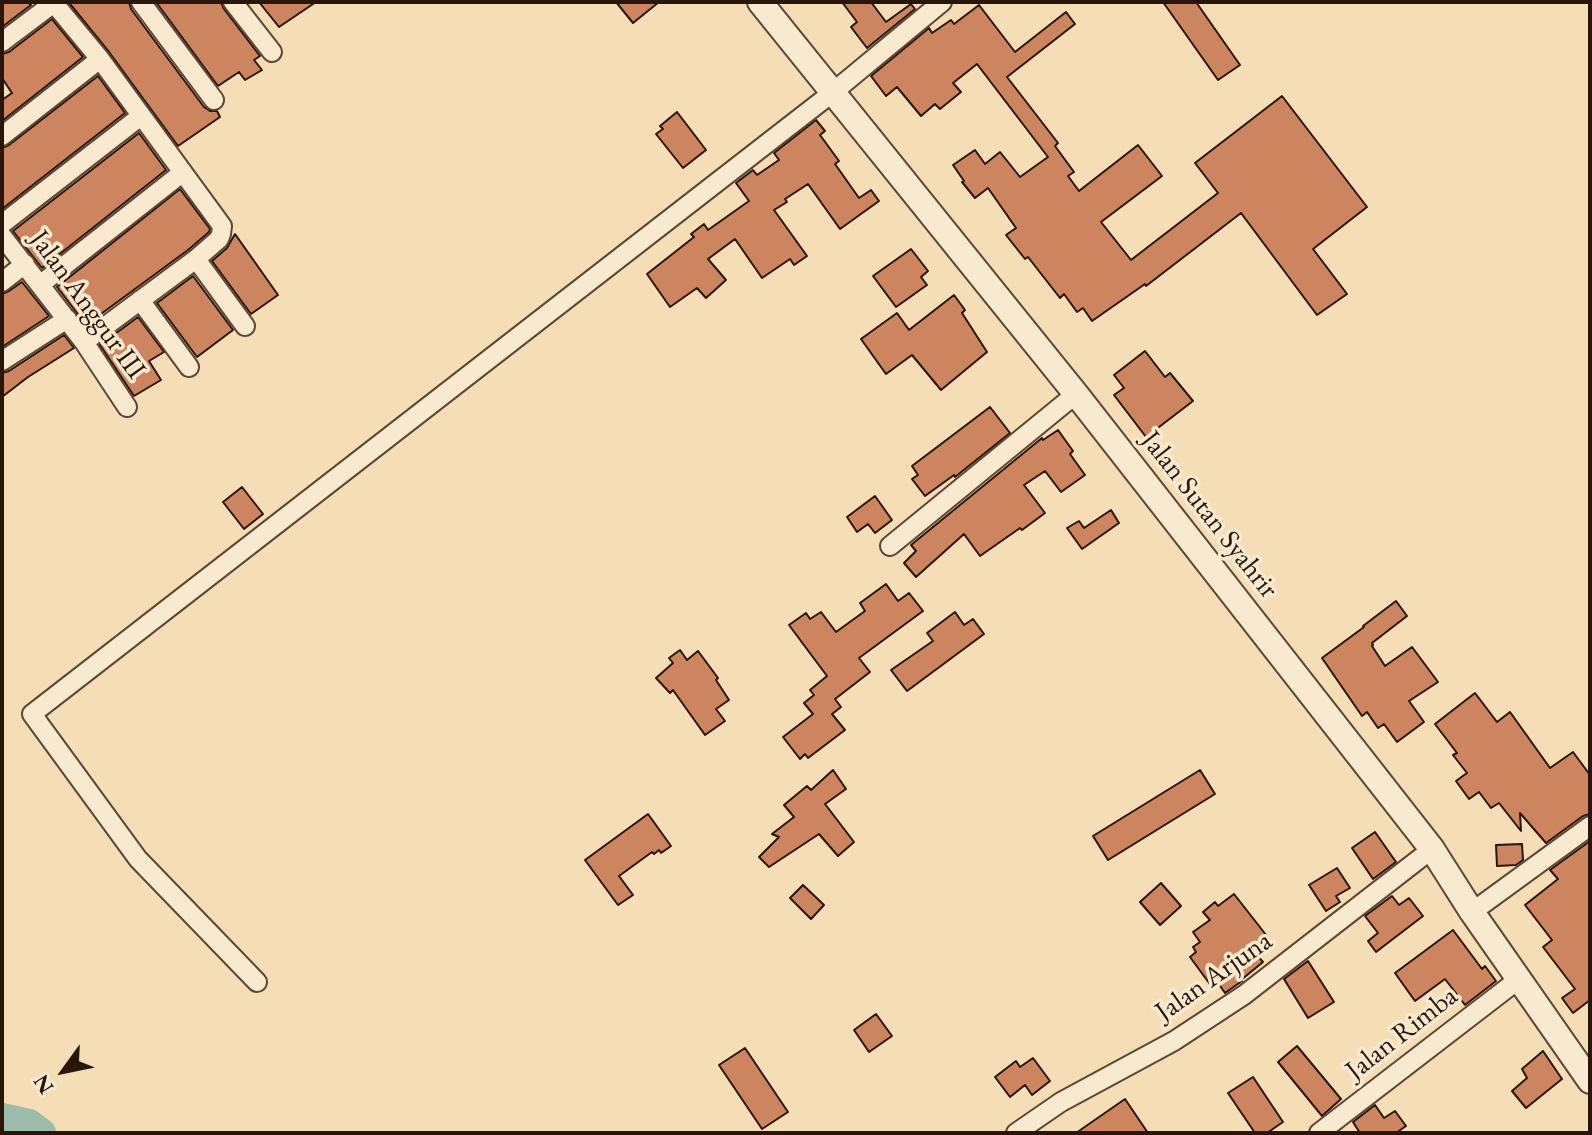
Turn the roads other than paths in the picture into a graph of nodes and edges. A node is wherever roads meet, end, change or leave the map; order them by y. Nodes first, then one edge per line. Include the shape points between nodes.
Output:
1 (54, 2) edge
2 (141, 2) edge
3 (233, 2) edge
4 (760, 2) edge
5 (942, 2) edge
6 (2, 42) edge
7 (272, 52) dead end
8 (100, 59) junction
9 (832, 93) junction
10 (214, 100) dead end
11 (141, 116) junction
12 (2, 136) edge
13 (182, 173) junction
14 (2, 224) edge
15 (2, 236) edge
16 (196, 259) junction
17 (25, 264) junction
18 (2, 282) edge
19 (41, 284) junction
20 (140, 300) junction
21 (67, 319) junction
22 (245, 326) dead end
23 (84, 342) junction
24 (5, 353) edge
25 (189, 367) dead end
26 (1076, 394) junction
27 (127, 407) dead end
28 (890, 546) dead end
29 (1590, 826) edge
30 (1432, 849) junction
31 (1472, 912) junction
32 (1519, 979) junction
33 (257, 982) dead end
34 (1590, 1081) edge
35 (1323, 1132) edge
36 (1016, 1133) edge

1 - 6 street
1 - 8 street
2 - 10 street
3 - 7 street
4 - 9 street, Jalan Sutan Syahrir
5 - 9 street
8 - 11 street
8 - 12 street
9 - 26 street, Jalan Sutan Syahrir
9 - 33 street via 32,714 138,859
11 - 13 street
11 - 14 street
13 - 16 street via 222,226 219,239
13 - 19 street
15 - 17 street, Jalan Anggur III
16 - 20 street
16 - 22 street
17 - 18 street
17 - 19 street, Jalan Anggur III
19 - 21 street, Jalan Anggur III
20 - 23 street
20 - 25 street
21 - 23 street, Jalan Anggur III
21 - 24 street
23 - 27 street, Jalan Anggur III
26 - 28 street
26 - 30 street, Jalan Sutan Syahrir
29 - 31 street
30 - 31 street, Jalan Sutan Syahrir
30 - 36 street, Jalan Arjuna via 1244,995
31 - 32 street, Jalan Sutan Syahrir
32 - 34 street, Jalan Sutan Syahrir
32 - 35 street, Jalan Rimba

